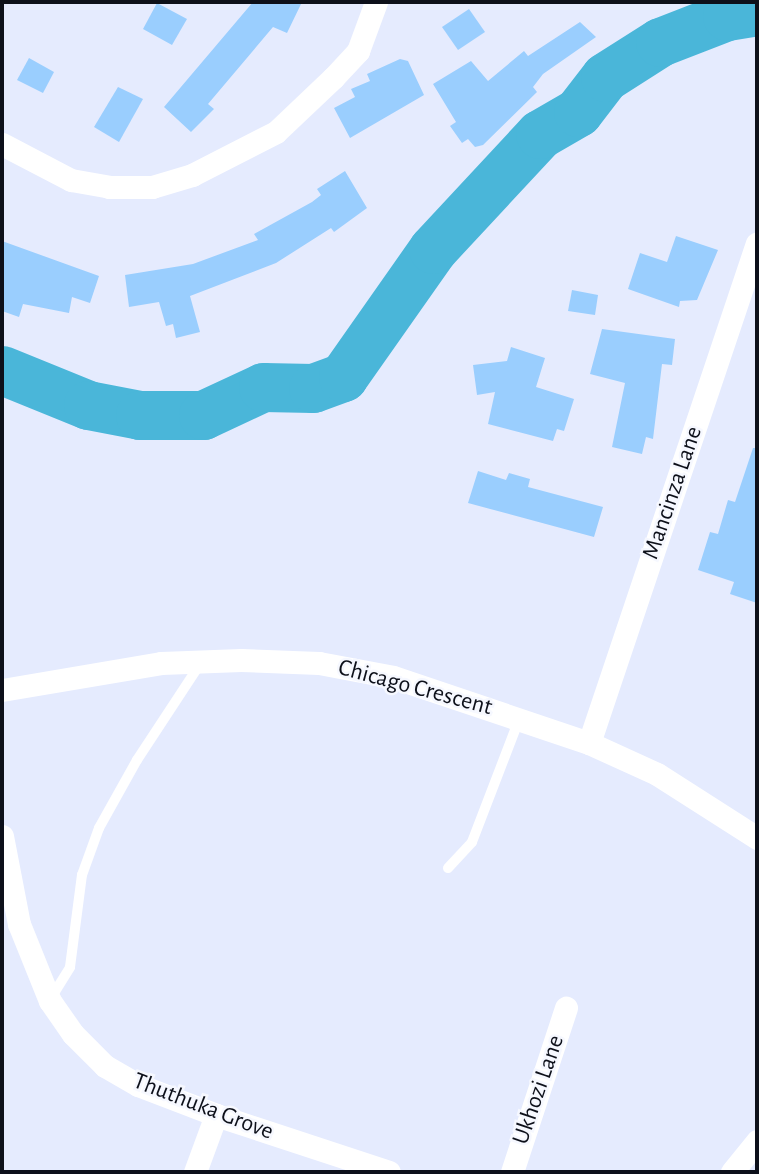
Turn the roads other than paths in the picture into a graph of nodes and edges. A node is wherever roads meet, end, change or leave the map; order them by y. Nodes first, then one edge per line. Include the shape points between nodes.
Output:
1 (376, 2) edge
2 (2, 144) edge
3 (757, 243) edge
4 (202, 662) junction
5 (2, 690) edge
6 (520, 717) junction
7 (589, 743) junction
8 (2, 836) edge
9 (757, 838) edge
10 (448, 868) dead end
11 (10, 927) edge
12 (50, 1001) junction
13 (566, 1008) dead end
14 (216, 1115) junction
15 (757, 1141) edge
16 (195, 1172) edge
17 (389, 1172) edge
18 (512, 1172) edge
19 (732, 1172) edge

1 - 2 street via 358,51 324,87 276,132 192,175 152,187 109,187 71,180
3 - 7 street, Mancinza Lane
4 - 5 street, Chicago Crescent via 161,663
4 - 6 street, Chicago Crescent via 319,663 393,677
4 - 12 lane via 137,760 99,828 82,874 70,967
6 - 7 street, Chicago Crescent
6 - 10 lane via 472,842
7 - 9 street, Chicago Crescent via 657,774
8 - 11 street, Thuthuka Grove
11 - 12 street, Thuthuka Grove
12 - 14 street, Thuthuka Grove via 73,1034 105,1066 138,1085
13 - 18 street, Ukhozi Lane
14 - 16 street
14 - 17 street, Thuthuka Grove
15 - 19 street

